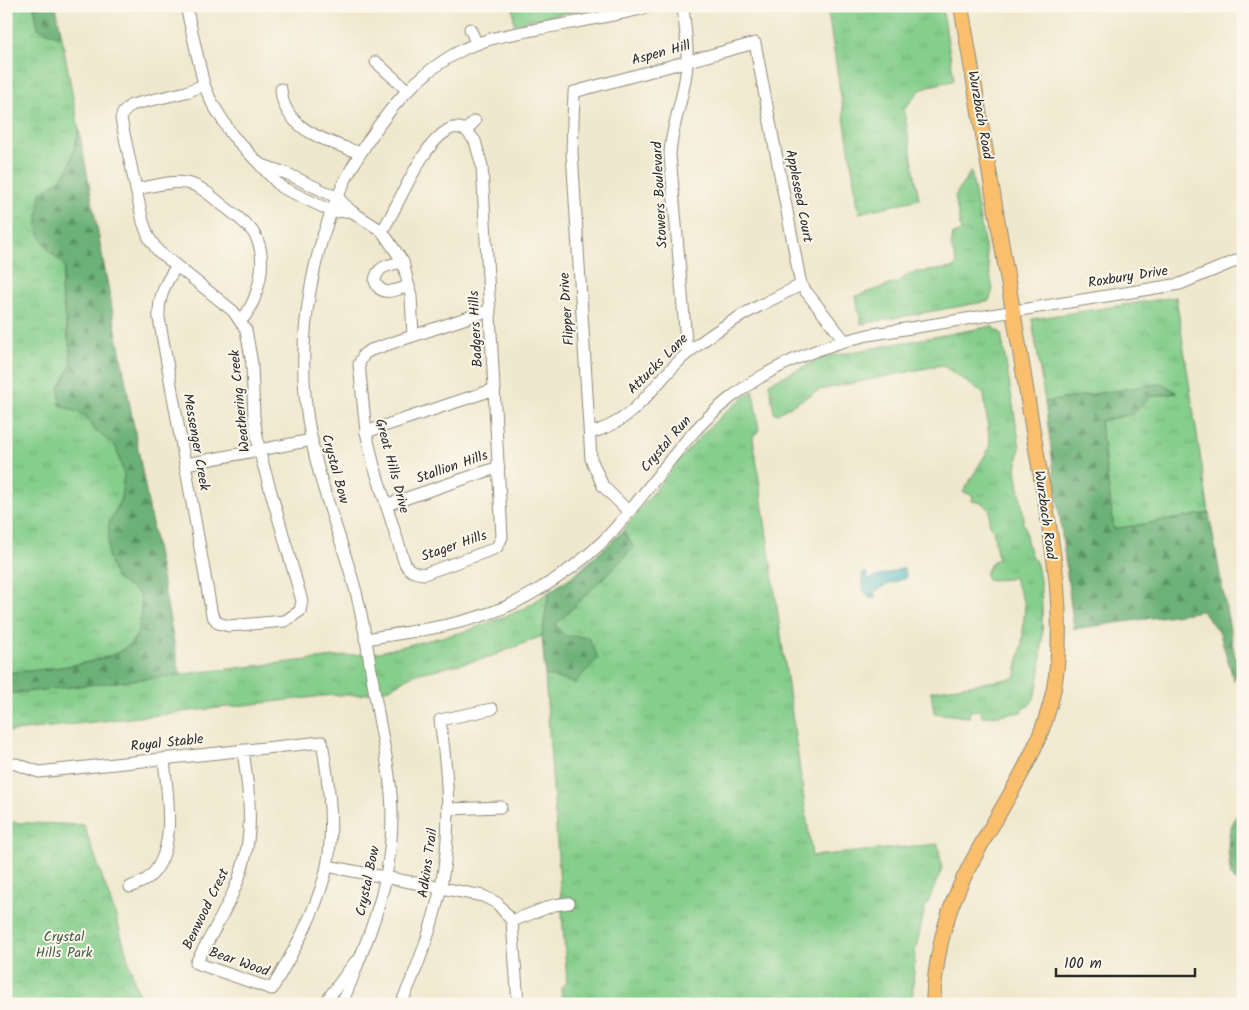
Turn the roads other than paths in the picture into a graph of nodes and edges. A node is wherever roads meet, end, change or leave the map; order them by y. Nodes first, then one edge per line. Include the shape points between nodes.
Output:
1 (186, 6) edge
2 (653, 6) edge
3 (683, 6) edge
4 (961, 6) edge
5 (470, 30) dead end
6 (755, 43) joint
7 (476, 44) junction
8 (687, 61) junction
9 (376, 62) dead end
10 (204, 85) junction
11 (281, 89) dead end
12 (407, 90) junction
13 (574, 92) joint
14 (475, 121) dead end
15 (466, 130) junction
16 (360, 153) junction
17 (261, 164) junction
18 (136, 190) junction
19 (338, 198) junction
20 (351, 211) junction
21 (333, 212) junction
22 (382, 231) junction
23 (1243, 258) edge
24 (403, 262) junction
25 (176, 267) junction
26 (801, 284) junction
27 (409, 286) junction
28 (490, 310) junction
29 (1014, 310) junction
30 (242, 321) junction
31 (413, 336) junction
32 (844, 340) junction
33 (686, 354) junction
34 (495, 389) junction
35 (366, 432) junction
36 (590, 434) junction
37 (312, 440) junction
38 (260, 450) junction
39 (186, 464) junction
40 (499, 467) junction
41 (386, 505) junction
42 (628, 511) junction
43 (500, 543) joint
44 (416, 573) joint
45 (218, 623) joint
46 (365, 639) junction
47 (492, 709) dead end
48 (243, 750) junction
49 (164, 759) junction
50 (16, 764) dead end
51 (501, 807) dead end
52 (450, 808) junction
53 (327, 866) junction
54 (386, 879) junction
55 (130, 887) dead end
56 (442, 887) junction
57 (569, 903) dead end
58 (512, 922) junction
59 (361, 954) junction
60 (196, 963) joint
61 (324, 1004) edge
62 (341, 1004) edge
63 (401, 1004) edge
64 (518, 1004) edge
65 (933, 1004) edge

1 - 10 street
2 - 7 street, Crystal Bow
3 - 8 street, Stowers Boulevard
4 - 29 main road, Wurzbach Road
5 - 7 street
6 - 8 street, Aspen Hill
6 - 26 street, Appleseed Court
7 - 12 street, Crystal Bow via 444,60
8 - 13 street, Aspen Hill
8 - 33 street, Stowers Boulevard via 686,80 671,135 670,156
9 - 12 street
10 - 17 street via 221,120
10 - 18 street via 131,105 125,110 121,119
11 - 16 street via 283,106 298,124 323,139
12 - 16 street, Crystal Bow
13 - 36 street, Flipper Drive via 572,152
14 - 15 street
15 - 22 street via 448,129 439,137 415,169
15 - 28 street, Badgers Hills via 475,141 482,166
16 - 19 street, Crystal Bow
17 - 19 street
17 - 21 street via 281,187
18 - 25 street via 149,238
18 - 30 street via 184,182 208,193 253,232 260,243 262,255 254,301
19 - 20 street
19 - 21 street, Crystal Bow
20 - 21 street
20 - 22 street
21 - 37 street, Crystal Bow via 314,272 307,315 304,359
22 - 24 street
23 - 29 street, Roxbury Drive via 1180,284
24 - 27 street
24 - 27 street via 378,270 375,281 380,289 389,292
25 - 30 street
25 - 39 street, Messenger Creek via 164,287 159,318
26 - 32 street, Appleseed Court
26 - 33 street, Attucks Lane via 711,334
27 - 31 street
28 - 31 street
28 - 34 street, Badgers Hills
29 - 32 street, Crystal Run
29 - 65 main road, Wurzbach Road via 1049,536 1058,612 1058,660 1046,721 1033,752 973,860 952,907 940,944
30 - 38 street, Weathering Creek via 250,348 254,417
31 - 35 street, Great Hills Drive via 371,350 361,358 361,398
32 - 42 street, Crystal Run via 782,364 728,399 686,441
33 - 36 street, Attucks Lane via 626,418
34 - 35 street
34 - 40 street, Badgers Hills
35 - 41 street, Great Hills Drive
36 - 42 street, Flipper Drive via 591,459 603,486
37 - 38 street
37 - 46 street, Crystal Bow via 356,592
38 - 39 street
38 - 45 street, Weathering Creek via 302,601 300,610 285,621 229,626
39 - 45 street, Messenger Creek via 210,608
40 - 41 street, Stallion Hills
40 - 43 street, Badgers Hills
41 - 44 street, Great Hills Drive via 404,562
42 - 46 street, Crystal Run via 606,538 531,595 460,623
43 - 44 street, Stager Hills via 491,550 424,574
46 - 54 street, Crystal Bow via 390,780 392,815
47 - 52 street, Adkins Trail via 440,720
48 - 49 street, Royal Stable
48 - 53 street, Royal Stable via 322,742 330,816
48 - 60 street, Benwood Crest via 248,790 248,842 242,872
49 - 50 street, Royal Stable via 39,772
49 - 55 street via 169,817 167,842 159,864 148,878
51 - 52 street
52 - 56 street, Adkins Trail
53 - 54 street
53 - 60 street, Bear Wood via 308,924 272,989
54 - 56 street
54 - 59 street, Crystal Bow via 376,919
56 - 58 street via 483,896 497,904
56 - 63 street, Adkins Trail via 428,941
57 - 58 street via 554,905
58 - 64 street
59 - 61 street, Crystal Bow
59 - 62 street, Crystal Bow

